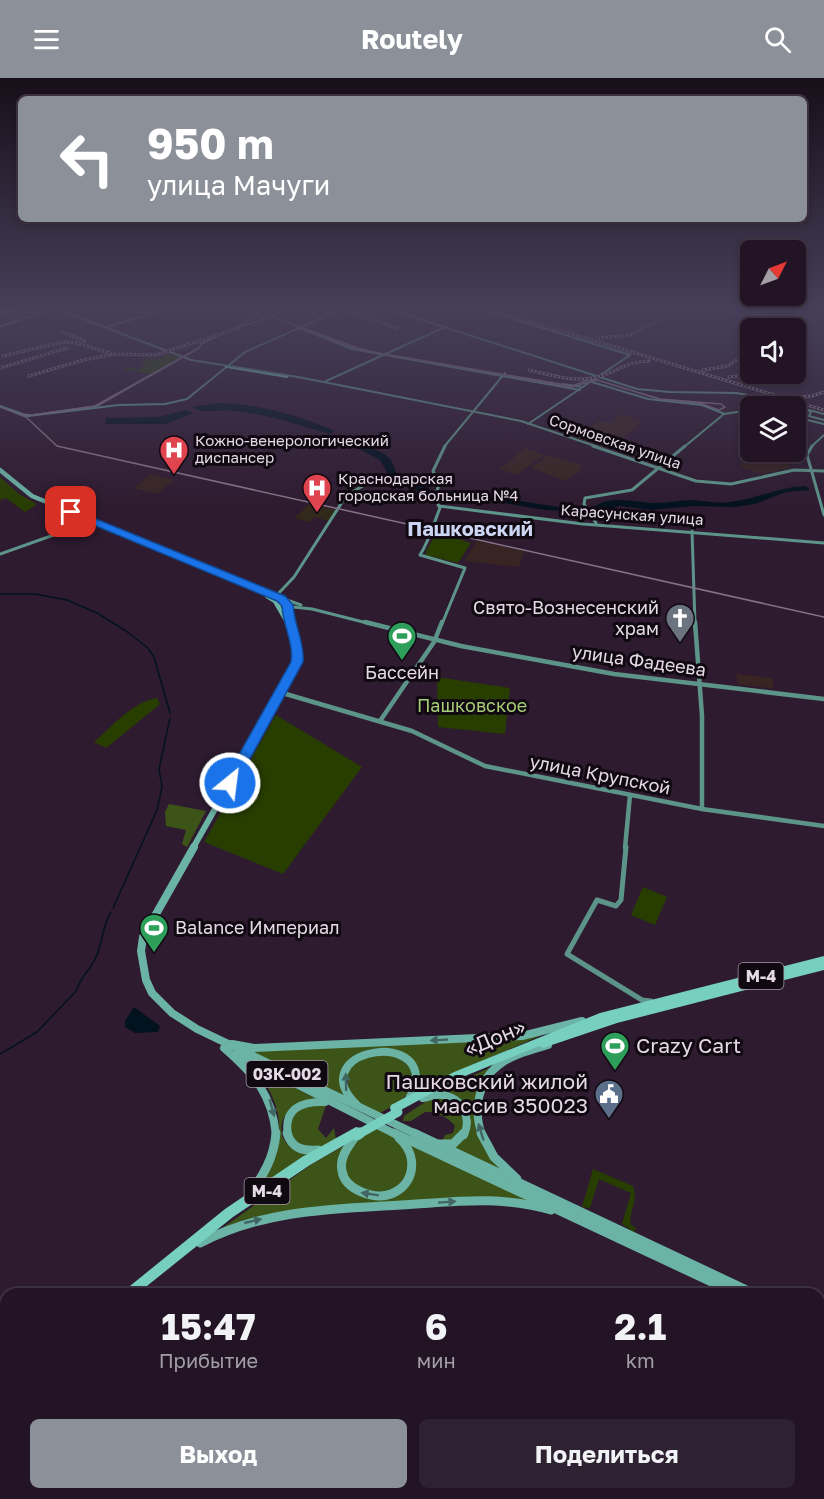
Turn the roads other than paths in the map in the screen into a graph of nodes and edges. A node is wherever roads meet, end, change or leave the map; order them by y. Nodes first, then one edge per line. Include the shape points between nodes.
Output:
1 (218, 374) edge
2 (271, 374) edge
3 (278, 374) edge
4 (338, 374) edge
5 (504, 374) edge
6 (505, 374) edge
7 (506, 374) edge
8 (590, 374) edge
9 (602, 374) edge
10 (334, 376) junction
11 (287, 377) joint
12 (598, 377) junction
13 (314, 381) junction
14 (325, 382) junction
15 (592, 382) junction
16 (584, 388) junction
17 (580, 390) junction
18 (0, 406) edge
19 (810, 410) junction
20 (472, 412) junction
21 (740, 412) edge
22 (824, 414) edge
23 (726, 415) junction
24 (806, 419) edge
25 (824, 422) edge
26 (528, 423) junction
27 (824, 436) edge
28 (659, 469) junction
29 (811, 470) junction
30 (824, 471) edge
31 (0, 472) edge
32 (376, 478) dead end
33 (439, 506) junction
34 (824, 516) edge
35 (91, 522) junction
36 (596, 523) junction
37 (692, 531) junction
38 (824, 543) edge
39 (0, 554) edge
40 (277, 598) junction
41 (288, 607) junction
42 (302, 607) junction
43 (312, 609) junction
44 (288, 618) junction
45 (435, 639) junction
46 (699, 683) junction
47 (286, 684) junction
48 (279, 694) junction
49 (295, 695) junction
50 (824, 699) edge
51 (380, 721) junction
52 (630, 795) junction
53 (702, 809) junction
54 (824, 826) edge
55 (824, 960) edge
56 (824, 966) edge
57 (144, 982) junction
58 (697, 992) junction
59 (635, 995) junction
60 (614, 1016) junction
61 (600, 1017) junction
62 (189, 1024) junction
63 (224, 1048) junction
64 (423, 1098) junction
65 (408, 1101) junction
66 (397, 1110) junction
67 (349, 1111) junction
68 (406, 1130) junction
69 (356, 1133) junction
70 (426, 1140) junction
71 (570, 1208) junction
72 (229, 1213) junction
73 (582, 1221) junction
74 (642, 1246) junction
75 (182, 1255) junction
76 (697, 1276) junction
77 (136, 1288) edge
78 (143, 1288) edge
79 (717, 1288) edge
80 (724, 1288) edge
81 (741, 1288) edge

1 - 18 street via 193,396 157,404 28,416
2 - 11 highway
3 - 13 street
4 - 10 street
5 - 20 street
6 - 17 street
7 - 16 street
8 - 12 street
9 - 12 street
10 - 13 street
10 - 14 street
11 - 13 street
12 - 15 street
12 - 19 street via 659,393 753,395
13 - 14 street, Сормовская улица via 317,385
14 - 20 street, Сормовская улица
15 - 16 street
15 - 23 street via 648,399 702,405
16 - 17 street
17 - 26 street
19 - 22 street
19 - 25 street via 809,416
20 - 26 street, Сормовская улица
20 - 33 street via 433,469 439,484 435,496
21 - 23 street
23 - 28 street
24 - 25 street
26 - 28 street, Сормовская улица
27 - 29 street via 807,455
28 - 29 street, Сормовская улица via 707,484 746,483
28 - 36 street via 630,491 586,497 584,504
29 - 30 street, Сормовская улица
29 - 34 street
31 - 35 main road via 27,493
32 - 40 street via 346,496
33 - 36 street, Карасунская улица via 538,521
33 - 45 street via 431,537 420,555 465,568
35 - 39 street
35 - 40 main road
36 - 37 street, Карасунская улица
37 - 38 street, Карасунская улица
37 - 46 street
40 - 41 main road
40 - 43 street
40 - 48 main road via 296,651 295,662
41 - 42 street
41 - 44 main road
42 - 43 street
42 - 44 street via 291,610
43 - 45 street, улица Фадеева
44 - 47 main road via 299,655
45 - 46 street, улица Фадеева via 614,674
45 - 51 street
46 - 50 street, улица Фадеева
46 - 53 street
47 - 48 main road
47 - 49 street via 287,691
48 - 49 street
48 - 49 street, улица Крупской
48 - 57 main road via 139,939
49 - 51 street, улица Крупской
51 - 52 street, улица Крупской via 417,733 485,766
52 - 53 street, улица Крупской
52 - 59 street via 619,904 597,900 567,954
53 - 54 street, улица Крупской
55 - 58 highway, «Дон» / М-4
56 - 60 highway, «Дон» / М-4
57 - 62 main road, 03К-002 via 160,1004
57 - 63 main road, 03К-002 via 153,1001 169,1016
58 - 59 street via 649,1002
58 - 60 highway, «Дон» / М-4
59 - 60 street via 634,1005
60 - 61 highway, «Дон» / М-4
60 - 64 highway, «Дон» / М-4 via 496,1062
71 -> 60 main road via 519,1181 493,1158 478,1125 480,1098 488,1077 502,1063
61 -> 62 main road via 522,1036 254,1048 236,1046
61 - 65 highway, «Дон» / М-4 via 493,1058
62 - 68 main road, 03К-002
63 - 67 main road, 03К-002
63 -> 72 main road via 259,1080 275,1122 273,1151 263,1177
64 - 66 highway, «Дон» / М-4
64 - 70 main road via 435,1093 448,1095 459,1102 468,1118 466,1132 459,1142 441,1145
65 - 66 highway, «Дон» / М-4
68 -> 65 main road via 352,1101 344,1082 349,1065 372,1051 403,1056 416,1076
66 - 69 highway, «Дон» / М-4, bridge
67 - 69 main road via 318,1101 298,1105 287,1120 288,1139 301,1150 314,1151
67 -> 69 main road via 408,1146 413,1165 398,1190 373,1196 348,1185 343,1176 342,1157
67 - 73 main road, 03К-002
68 - 70 main road, 03К-002
69 - 72 highway, «Дон» / М-4
69 - 75 highway, «Дон» / М-4 via 260,1195
70 - 71 main road, 03К-002
71 - 74 main road, 03К-002
72 - 77 highway, «Дон» / М-4
73 - 74 main road, 03К-002
75 -> 73 main road via 214,1234 242,1224 349,1209 496,1200 542,1208
74 - 76 main road, 03К-002
74 - 81 main road, 03К-002
75 - 78 highway, «Дон» / М-4
76 - 79 main road
76 - 80 main road, 03К-002

